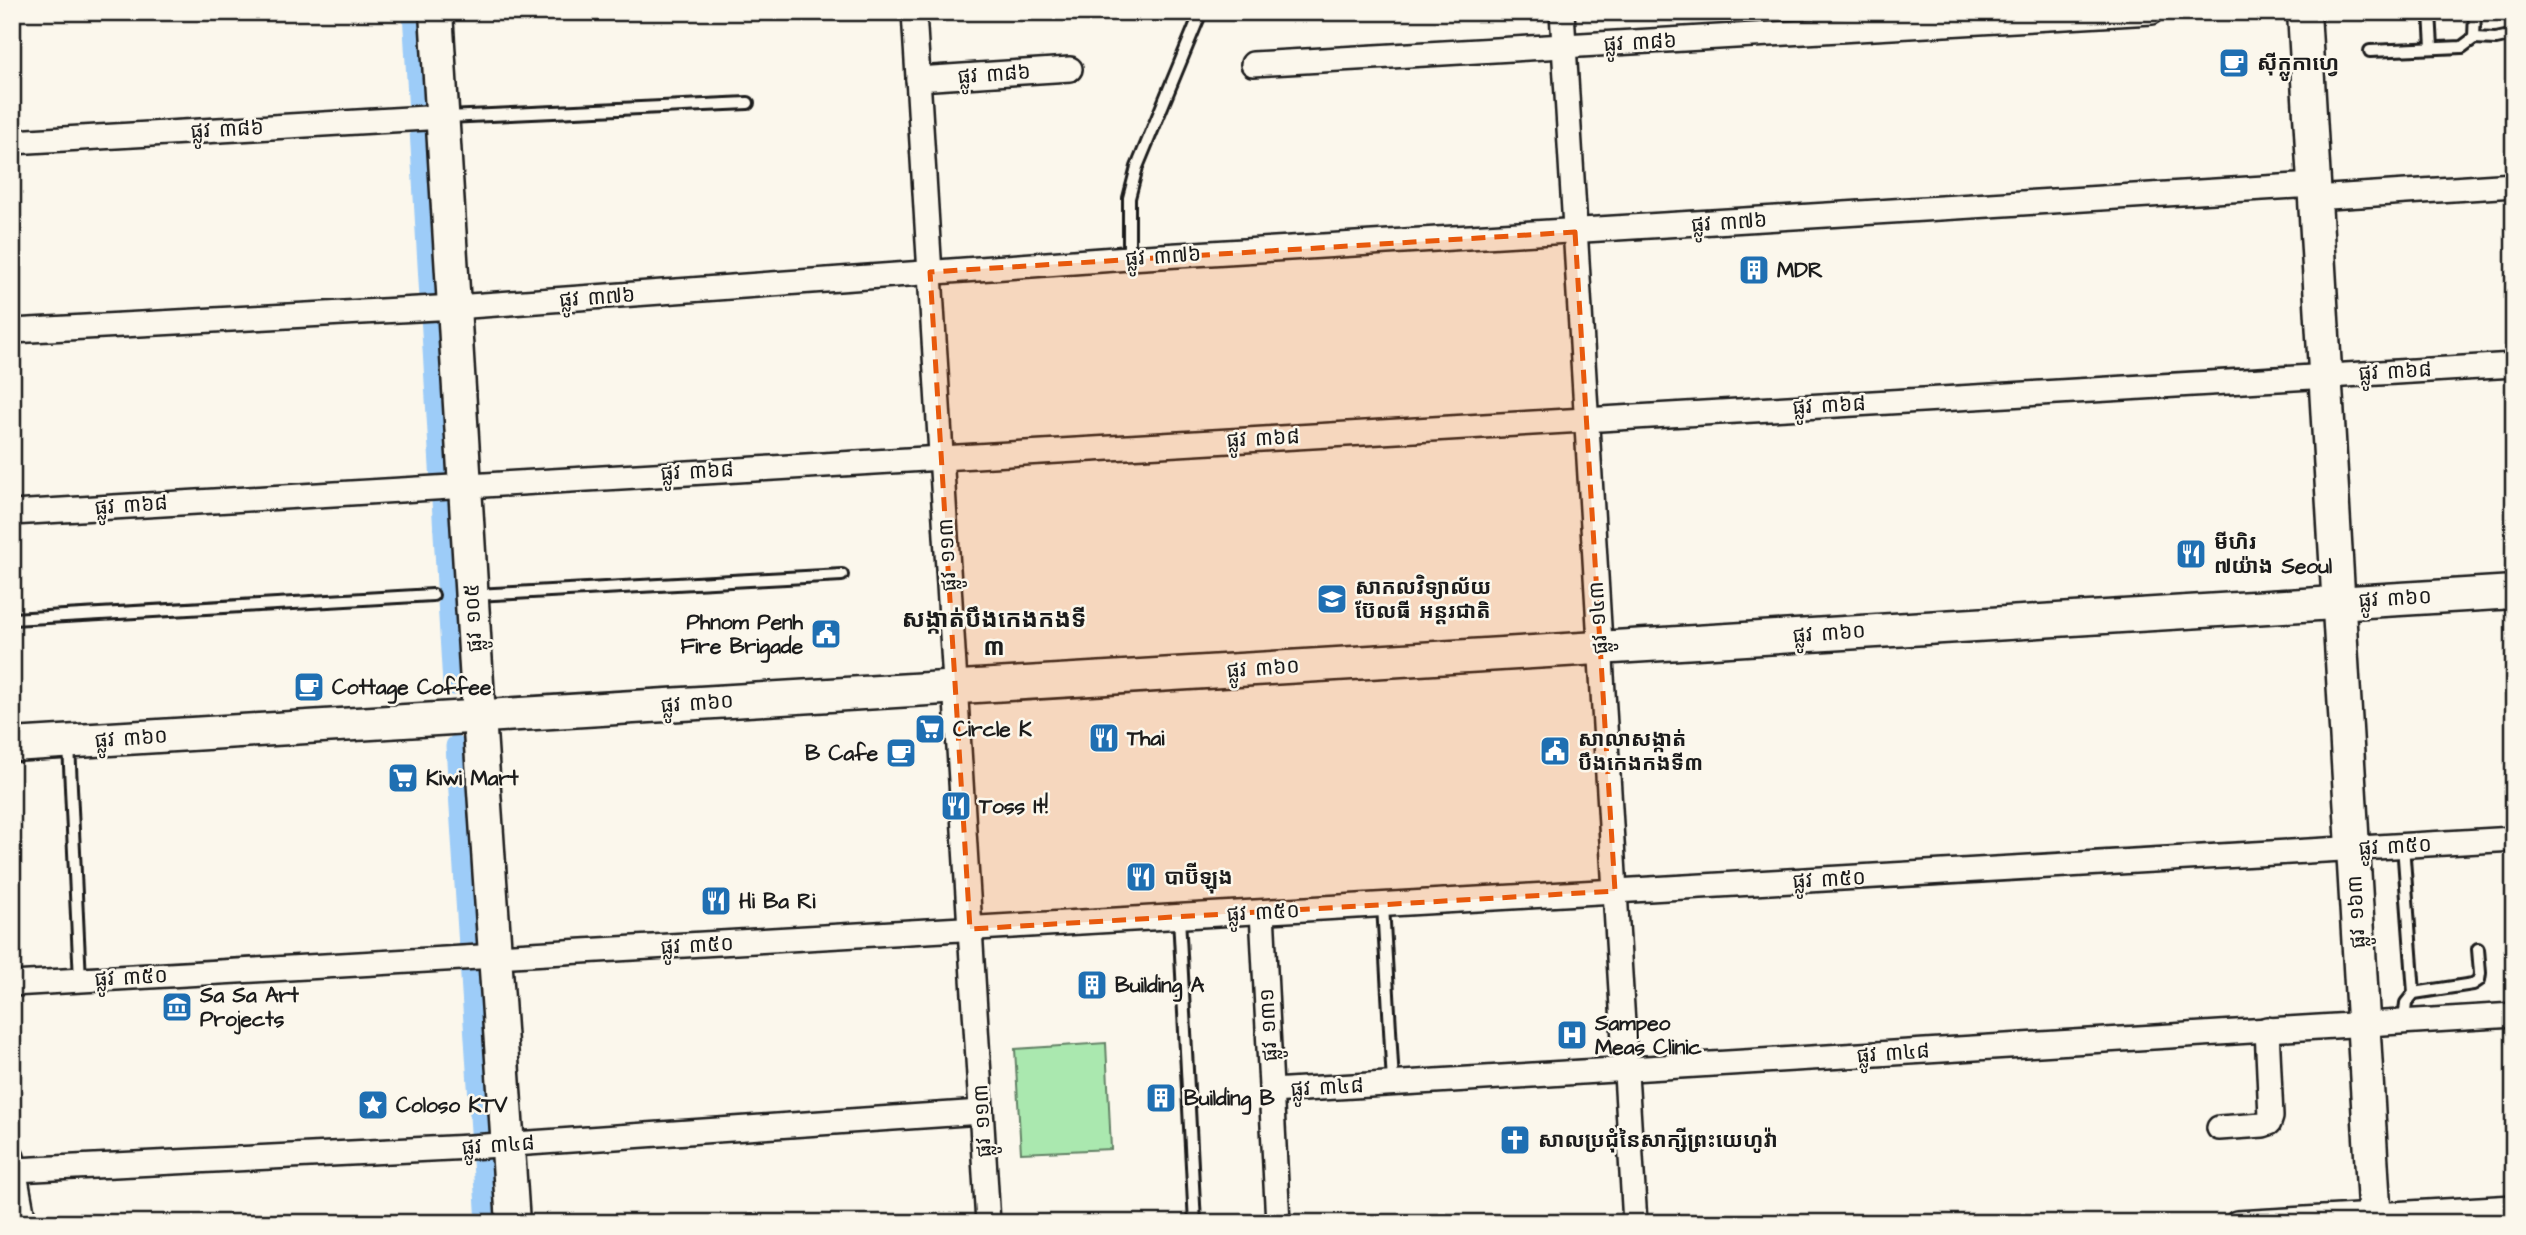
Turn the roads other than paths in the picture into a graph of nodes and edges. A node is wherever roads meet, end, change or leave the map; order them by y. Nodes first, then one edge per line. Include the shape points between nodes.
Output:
1 (436, 12) edge
2 (914, 12) edge
3 (1201, 12) edge
4 (1562, 12) edge
5 (2152, 12) edge
6 (2304, 12) edge
7 (2430, 12) edge
8 (2475, 12) edge
9 (2514, 35) edge
10 (2474, 38) junction
11 (1564, 46) junction
12 (2432, 47) junction
13 (2370, 51) dead end
14 (1253, 64) dead end
15 (1070, 69) dead end
16 (918, 79) junction
17 (748, 103) dead end
18 (427, 118) junction
19 (12, 142) edge
20 (2514, 185) edge
21 (2314, 192) junction
22 (1575, 232) junction
23 (1129, 258) junction
24 (930, 272) junction
25 (448, 307) junction
26 (12, 331) edge
27 (2514, 365) edge
28 (2325, 376) junction
29 (1586, 419) junction
30 (941, 457) junction
31 (459, 485) junction
32 (12, 513) edge
33 (842, 575) dead end
34 (2514, 592) edge
35 (433, 595) dead end
36 (472, 595) junction
37 (2337, 601) junction
38 (12, 619) edge
39 (1600, 647) junction
40 (955, 687) junction
41 (462, 718) junction
42 (69, 742) junction
43 (12, 745) edge
44 (2514, 839) edge
45 (2403, 845) junction
46 (2352, 848) junction
47 (1615, 891) junction
48 (1383, 905) junction
49 (1262, 912) junction
50 (1180, 917) junction
51 (970, 929) junction
52 (2478, 948) dead end
53 (488, 957) junction
54 (80, 980) junction
55 (12, 984) edge
56 (2414, 993) junction
57 (2514, 1015) edge
58 (2404, 1021) junction
59 (2363, 1023) junction
60 (2267, 1029) junction
61 (1626, 1070) junction
62 (1393, 1083) junction
63 (1271, 1091) junction
64 (981, 1112) junction
65 (2219, 1128) dead end
66 (501, 1145) junction
67 (13, 1164) edge
68 (2514, 1207) edge
69 (2374, 1219) edge
70 (24, 1223) edge
71 (513, 1223) edge
72 (988, 1223) edge
73 (1195, 1223) edge
74 (1278, 1223) edge
75 (1635, 1223) edge
76 (2236, 1223) edge

1 - 18 street, ផ្លូវ ១០៥
2 - 16 street, ផ្លូវ ១១៣
3 - 23 lane via 1138,167 1129,198
4 - 11 street, ផ្លូវ ១៤៣
5 - 11 street, ផ្លូវ ៣៨៦
6 - 21 street, ផ្លូវ ១៦៣
7 - 12 lane
8 - 10 lane
9 - 10 lane
10 - 12 lane via 2462,47
11 - 14 street, ផ្លូវ ៣៨៦
11 - 22 street, ផ្លូវ ១៤៣
12 - 13 lane
15 - 16 street, ផ្លូវ ៣៨៦
16 - 24 street, ផ្លូវ ១១៣
17 - 18 lane
18 - 19 street, ផ្លូវ ៣៨៦
18 - 25 street, ផ្លូវ ១០៥
20 - 21 street, ផ្លូវ ៣៧៦
21 - 22 street, ផ្លូវ ៣៧៦
21 - 28 street, ផ្លូវ ១៦៣
22 - 23 street, ផ្លូវ ៣៧៦
22 - 29 street, ផ្លូវ ១៤៣
23 - 24 street, ផ្លូវ ៣៧៦
24 - 25 street, ផ្លូវ ៣៧៦
24 - 30 street, ផ្លូវ ១១៣
25 - 26 street, ផ្លូវ ៣៧៦
25 - 31 street, ផ្លូវ ១០៥
27 - 28 street, ផ្លូវ ៣៦៨
28 - 29 street, ផ្លូវ ៣៦៨
28 - 37 street, ផ្លូវ ១៦៣
29 - 30 street, ផ្លូវ ៣៦៨
29 - 39 street, ផ្លូវ ១៤៣
30 - 31 street, ផ្លូវ ៣៦៨
30 - 40 street, ផ្លូវ ១១៣
31 - 32 street, ផ្លូវ ៣៦៨
31 - 36 street, ផ្លូវ ១០៥
33 - 36 lane
34 - 37 street, ផ្លូវ ៣៦០
35 - 38 lane
36 - 41 street, ផ្លូវ ១០៥
37 - 39 street, ផ្លូវ ៣៦០
37 - 46 street, ផ្លូវ ១៦៣
39 - 40 street, ផ្លូវ ៣៦០
39 - 47 street, ផ្លូវ ១៤៣
40 - 41 street, ផ្លូវ ៣៦០
40 - 51 street, ផ្លូវ ១១៣
41 - 42 street, ផ្លូវ ៣៦០
41 - 53 street, ផ្លូវ ១០៥
42 - 43 street, ផ្លូវ ៣៦០
42 - 54 lane
44 - 45 street, ផ្លូវ ៣៥០
45 - 46 street, ផ្លូវ ៣៥០
45 - 56 lane
46 - 47 street, ផ្លូវ ៣៥០
46 - 59 street, ផ្លូវ ១៦៣
47 - 48 street, ផ្លូវ ៣៥០
47 - 61 street, ផ្លូវ ១៤៣
48 - 49 street, ផ្លូវ ៣៥០
48 - 62 lane
49 - 50 street, ផ្លូវ ៣៥០
49 - 63 street, ផ្លូវ ១៣១
50 - 51 street, ផ្លូវ ៣៥០
50 - 73 lane
51 - 53 street, ផ្លូវ ៣៥០
51 - 64 street, ផ្លូវ ១១៣
52 - 56 lane via 2479,980
53 - 54 street, ផ្លូវ ៣៥០
53 - 66 street, ផ្លូវ ១០៥
54 - 55 street, ផ្លូវ ៣៥០
56 - 58 lane via 2406,1003
57 - 58 street, ផ្លូវ ៣៤៨
58 - 59 street, ផ្លូវ ៣៤៨
59 - 60 street, ផ្លូវ ៣៤៨
59 - 69 street, ផ្លូវ ១៦៣
60 - 61 street, ផ្លូវ ៣៤៨
60 - 65 street via 2269,1123
61 - 62 street, ផ្លូវ ៣៤៨
61 - 75 street, ផ្លូវ ១៤៣
62 - 63 street, ផ្លូវ ៣៤៨
63 - 74 street, ផ្លូវ ១៣១
64 - 66 street, ផ្លូវ ៣៤៨
64 - 72 street, ផ្លូវ ១១៣
66 - 67 street, ផ្លូវ ៣៤៨
66 - 71 street, ផ្លូវ ១០៥
67 - 70 street
68 - 69 street
69 - 76 street

